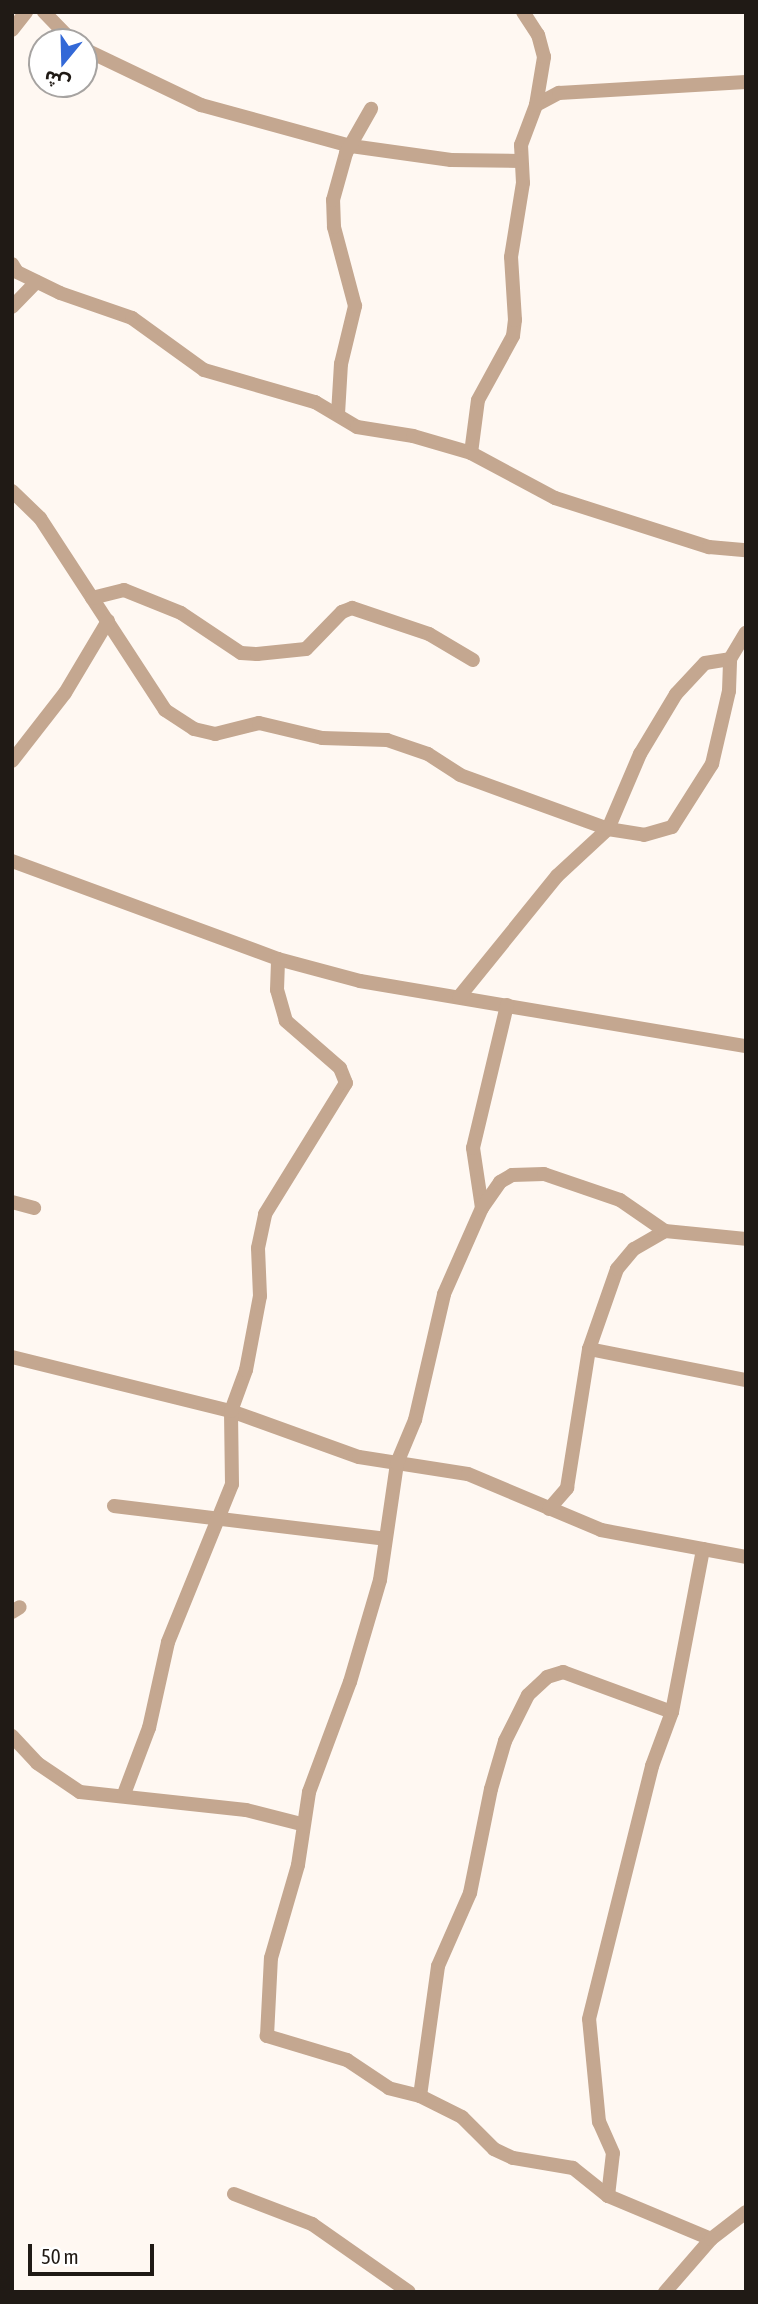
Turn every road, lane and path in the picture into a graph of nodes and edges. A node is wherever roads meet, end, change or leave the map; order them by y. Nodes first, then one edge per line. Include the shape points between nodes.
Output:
1 (26, 12) edge
2 (44, 12) edge
3 (523, 12) edge
4 (59, 28) edge
5 (12, 30) edge
6 (98, 56) edge
7 (746, 82) edge
8 (536, 105) junction
9 (371, 109) dead end
10 (351, 146) junction
11 (520, 161) junction
12 (12, 264) edge
13 (36, 282) junction
14 (12, 307) edge
15 (338, 414) junction
16 (471, 453) junction
17 (12, 491) edge
18 (746, 550) edge
19 (92, 598) junction
20 (108, 621) junction
21 (746, 632) edge
22 (730, 659) junction
23 (473, 660) dead end
24 (12, 761) edge
25 (608, 829) junction
26 (12, 861) edge
27 (278, 959) junction
28 (460, 997) junction
29 (507, 1005) junction
30 (746, 1046) edge
31 (12, 1202) edge
32 (34, 1208) dead end
33 (482, 1208) junction
34 (666, 1231) junction
35 (746, 1239) edge
36 (589, 1349) junction
37 (12, 1357) edge
38 (746, 1380) edge
39 (231, 1411) junction
40 (397, 1463) junction
41 (114, 1506) dead end
42 (549, 1509) junction
43 (219, 1520) junction
44 (385, 1539) junction
45 (704, 1549) junction
46 (746, 1557) edge
47 (672, 1712) junction
48 (12, 1736) edge
49 (124, 1794) junction
50 (301, 1824) junction
51 (420, 2096) junction
52 (234, 2194) dead end
53 (608, 2196) junction
54 (746, 2212) edge
55 (711, 2239) junction
56 (409, 2292) edge
57 (665, 2292) edge

1 - 5 street
2 - 4 street
3 - 8 street via 544,57
6 - 10 street via 201,105
7 - 8 street via 559,93
8 - 11 street
9 - 10 street
10 - 11 street via 451,160
10 - 15 street via 333,200 334,227 355,306 341,364
11 - 16 street via 523,183 511,257 513,336 478,400
12 - 13 street
13 - 14 street
13 - 15 street via 132,318 195,366 315,402
15 - 16 street via 374,432 413,436
16 - 18 street via 555,498 709,547
17 - 19 street via 40,518
19 - 20 street
19 - 23 street via 124,590 181,613 240,653 257,654 306,649 342,612 352,608 429,634
20 - 24 street via 65,693
20 - 25 street via 165,710 194,729 215,734 259,723 322,738 387,740 428,754 460,775
21 - 22 street
22 - 25 street via 705,663 676,694 640,754
22 - 25 street via 729,691 712,764 672,827 645,835
25 - 28 street via 549,885
26 - 27 street
27 - 28 street via 360,981
27 - 39 street via 277,990 286,1021 340,1068 346,1083 265,1214 258,1248 260,1296 246,1370
28 - 29 street
29 - 30 street
29 - 33 street via 473,1148
31 - 32 street
33 - 34 street via 500,1182 512,1175 544,1174 620,1200
33 - 40 street via 444,1294 415,1420
34 - 35 street
34 - 36 street via 634,1249 617,1269
36 - 38 street
36 - 42 street via 574,1429 573,1466 567,1488
37 - 39 street
39 - 40 street via 359,1457
39 - 43 street via 232,1484
40 - 42 street via 468,1474
40 - 44 street
41 - 43 street
42 - 45 street via 601,1530
43 - 44 street
43 - 49 street via 168,1642 149,1728
44 - 50 street via 380,1580 351,1682
45 - 46 street
45 - 47 street
47 - 51 street via 563,1672 547,1677 528,1695 505,1741 470,1894 438,1966
47 - 53 street via 652,1766 589,2019 599,2122 613,2153
48 - 49 street via 37,1763 80,1792
49 - 50 street via 246,1810
50 - 51 street via 298,1865 271,1958 267,2036 347,2060 389,2088
51 - 53 street via 462,2117 494,2149 513,2158 573,2168
52 - 56 street via 313,2224
53 - 55 street
54 - 55 street
55 - 57 street

